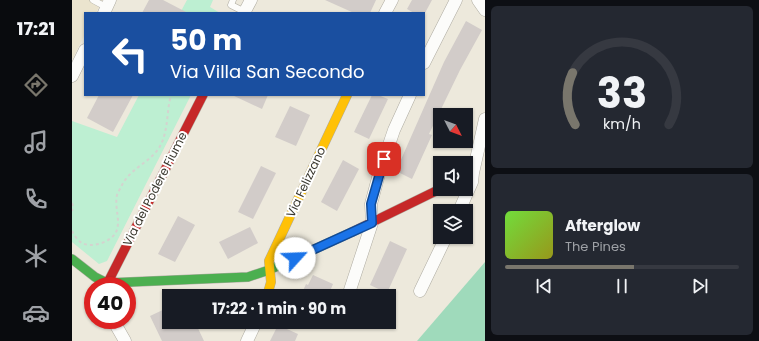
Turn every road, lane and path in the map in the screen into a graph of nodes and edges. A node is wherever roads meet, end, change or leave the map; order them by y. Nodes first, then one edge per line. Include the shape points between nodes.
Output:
1 (92, 0) edge
2 (233, 0) edge
3 (251, 0) edge
4 (392, 0) edge
5 (456, 0) edge
6 (478, 0) edge
7 (107, 7) edge
8 (485, 10) edge
9 (245, 12) edge
10 (386, 12) edge
11 (84, 52) edge
12 (425, 61) edge
13 (72, 76) edge
14 (171, 96) edge
15 (202, 96) edge
16 (347, 96) edge
17 (410, 96) edge
18 (485, 119) edge
19 (473, 161) edge
20 (485, 167) edge
21 (473, 173) edge
22 (433, 192) edge
23 (72, 203) edge
24 (72, 210) edge
25 (372, 223) junction
26 (72, 232) edge
27 (443, 244) edge
28 (72, 260) edge
29 (270, 270) junction
30 (95, 277) edge
31 (110, 277) edge
32 (136, 284) edge
33 (269, 289) edge
34 (350, 289) edge
35 (420, 291) dead end
36 (118, 329) edge
37 (253, 329) edge
38 (125, 341) edge
39 (247, 341) edge

1 - 7 lane
2 - 9 lane via 231,5
3 - 9 street
4 - 10 street
5 - 12 street
6 - 8 street
11 - 13 street
14 - 26 path via 167,128 158,149 126,178 117,196 118,225 115,233 109,240 98,244 82,243
15 - 31 street, Via del Podere Fiume
16 - 29 street, Via Felizzano via 274,250
17 - 25 street via 394,130 379,174 371,204
18 - 19 street
20 - 21 street
22 - 25 street
23 - 24 path
25 - 29 street
25 - 34 street
27 - 35 street
28 - 30 street
29 - 32 street via 235,279
29 - 33 street, Via Felizzano
36 - 38 street
37 - 39 street

